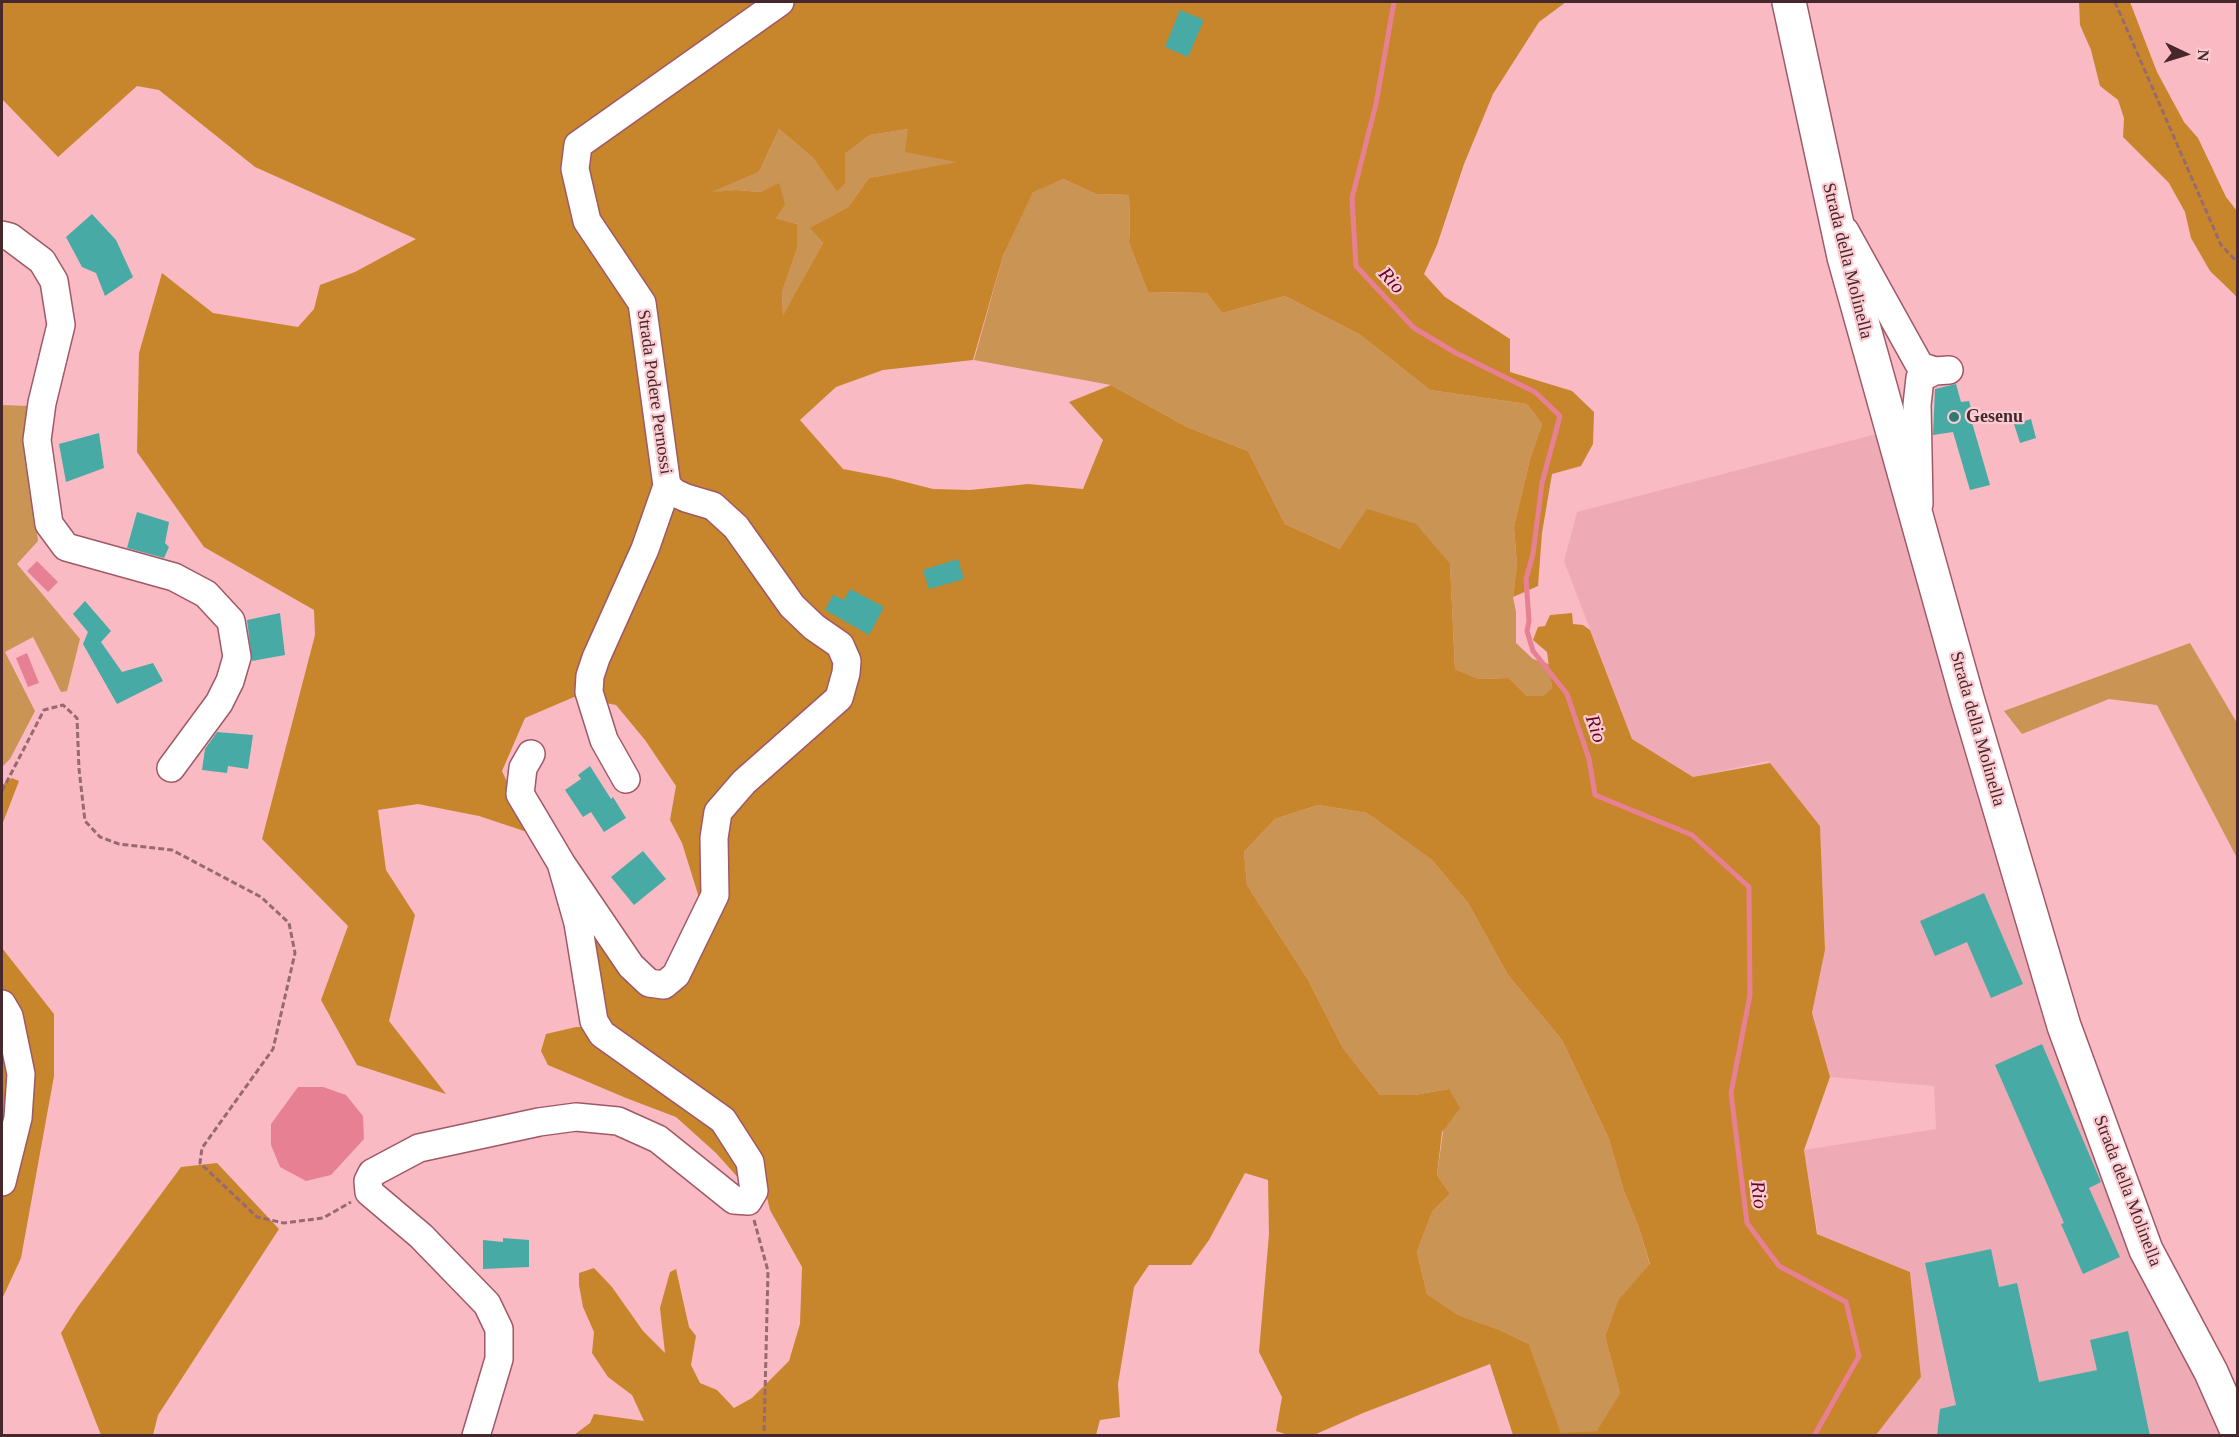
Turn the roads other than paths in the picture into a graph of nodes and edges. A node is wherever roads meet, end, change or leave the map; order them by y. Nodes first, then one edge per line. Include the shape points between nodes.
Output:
1 (780, 2) edge
2 (1789, 2) edge
3 (1834, 213) junction
4 (2, 235) edge
5 (668, 486) junction
6 (1919, 526) junction
7 (531, 754) dead end
8 (171, 768) dead end
9 (626, 779) dead end
10 (561, 864) junction
11 (2, 1004) edge
12 (2, 1182) edge
13 (2238, 1433) edge
14 (476, 1436) edge

1 - 5 street, Strada Podere Pernossi via 578,145 575,169 587,221 642,303
2 - 3 main road, Strada della Molinella
3 - 6 main road, Strada della Molinella
3 - 6 street via 1920,366 1944,370 1920,378
4 - 8 street via 42,261 54,281 61,325 37,440 49,524 66,547 174,577 206,594 231,621 237,657 230,681 219,703
5 - 9 street via 590,676 589,692 604,740
5 - 10 street, Strada Podere Pernossi via 680,495 713,506 736,527 792,606 840,645 847,661 846,673 838,698 744,782 718,812 714,838 715,895 676,975 664,985 649,983 631,966
6 - 13 main road, Strada della Molinella via 2064,1026 2146,1250 2211,1372
7 - 10 street via 523,768 520,794
10 - 14 street via 578,923 594,1021 602,1034 723,1120 750,1162 754,1191 748,1201 734,1200 658,1139 618,1122 576,1117 419,1148 372,1173 369,1192 469,1277 499,1329 499,1359
11 - 12 street via 9,1016 21,1074 18,1118

